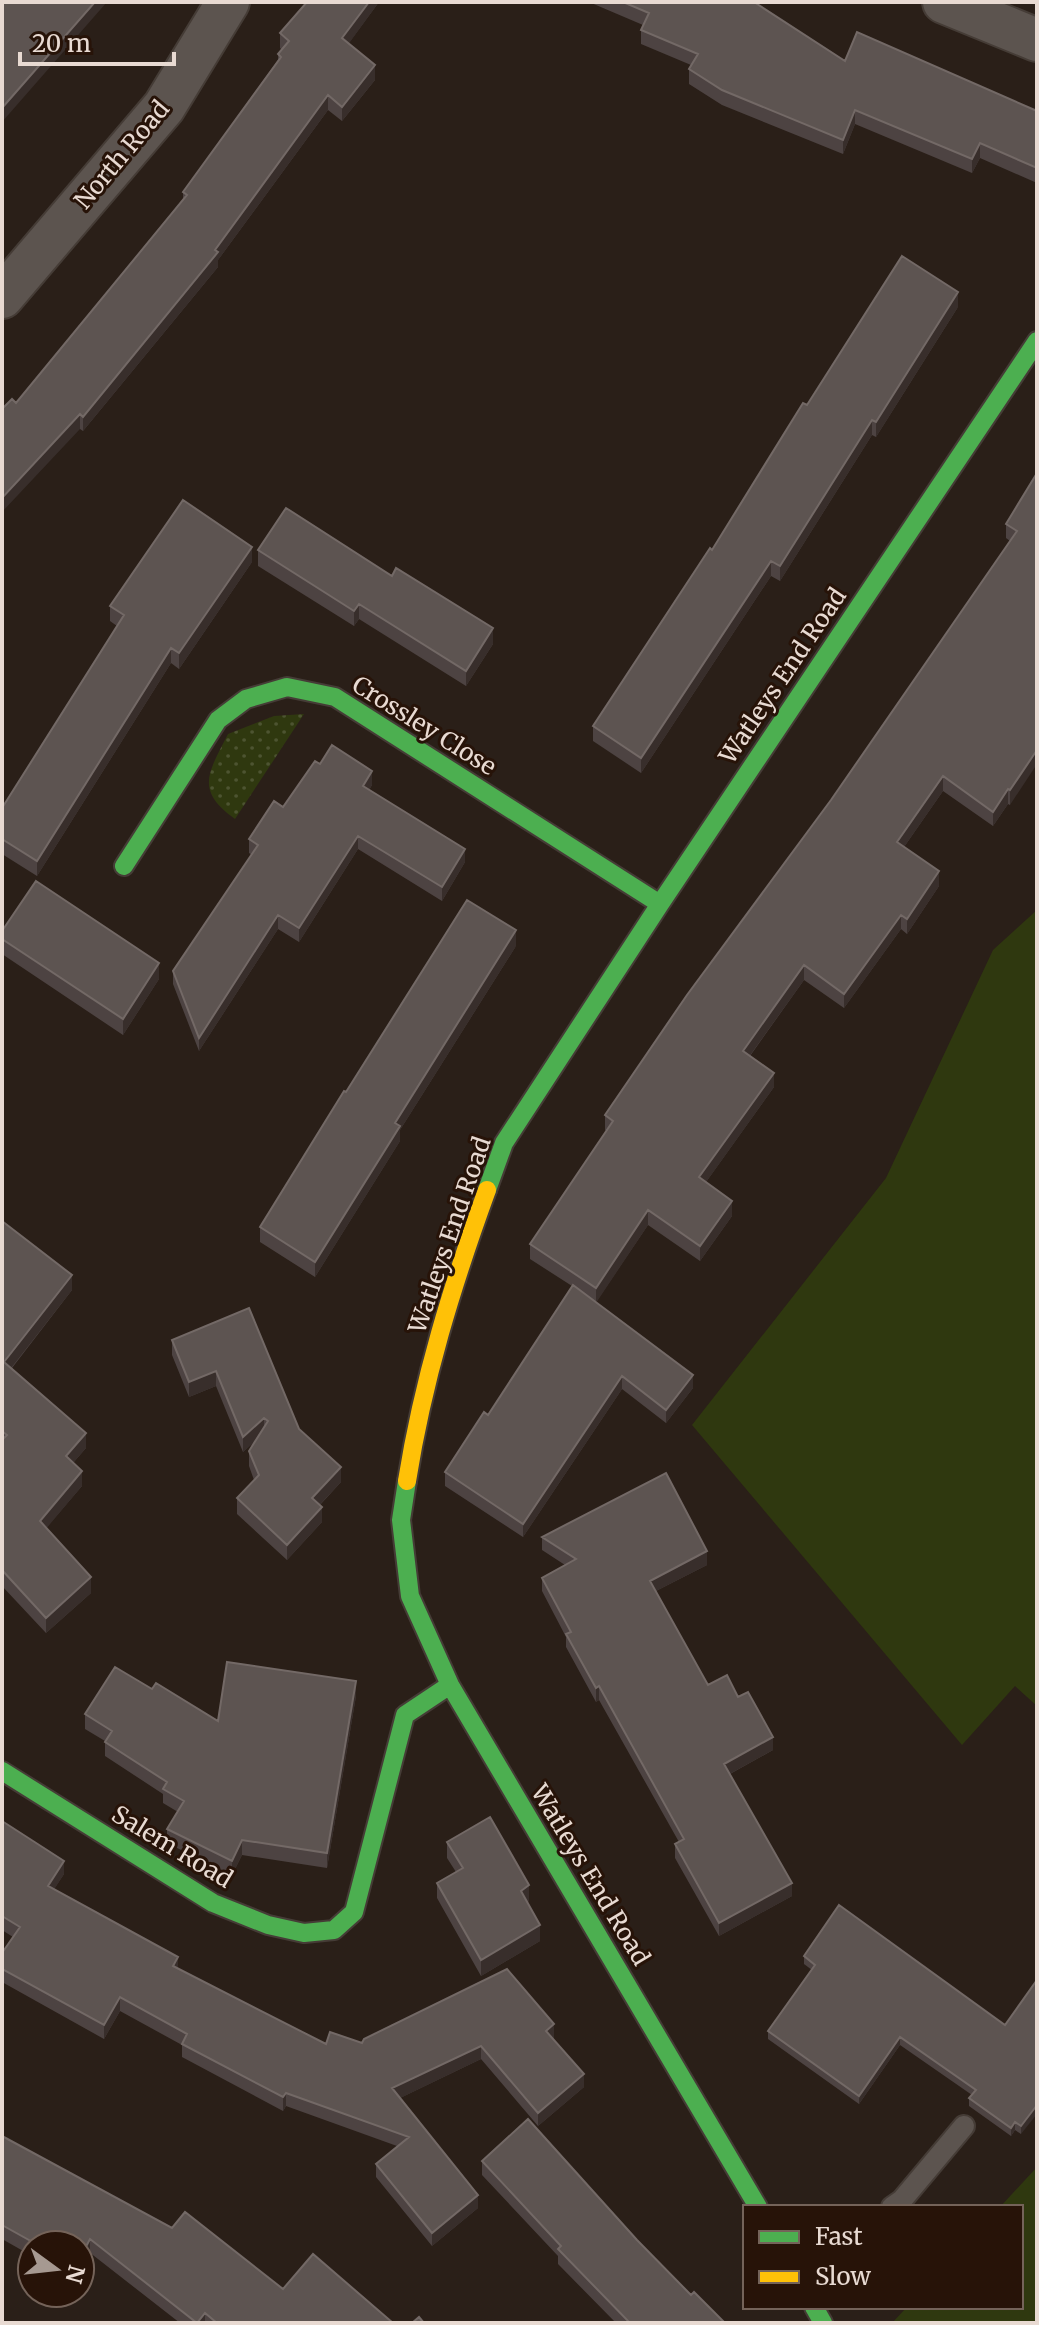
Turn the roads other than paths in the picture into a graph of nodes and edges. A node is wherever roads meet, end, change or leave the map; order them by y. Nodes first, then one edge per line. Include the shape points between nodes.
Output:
1 (228, 2) edge
2 (944, 2) edge
3 (1037, 40) edge
4 (2, 297) edge
5 (1037, 341) edge
6 (124, 866) dead end
7 (660, 904) junction
8 (450, 1685) junction
9 (2, 1771) edge
10 (964, 2126) dead end
11 (757, 2205) edge
12 (895, 2205) edge

1 - 4 street, North Road via 164,107
2 - 3 street
5 - 7 street, Watleys End Road
6 - 7 street, Crossley Close via 218,720 246,699 287,687 335,697
7 - 8 street, Watleys End Road via 504,1143 453,1282 416,1424 401,1520 410,1596
8 - 9 street, Salem Road via 405,1715 354,1912 334,1930 304,1933 268,1925 213,1903
8 - 11 street, Watleys End Road
10 - 12 lane

